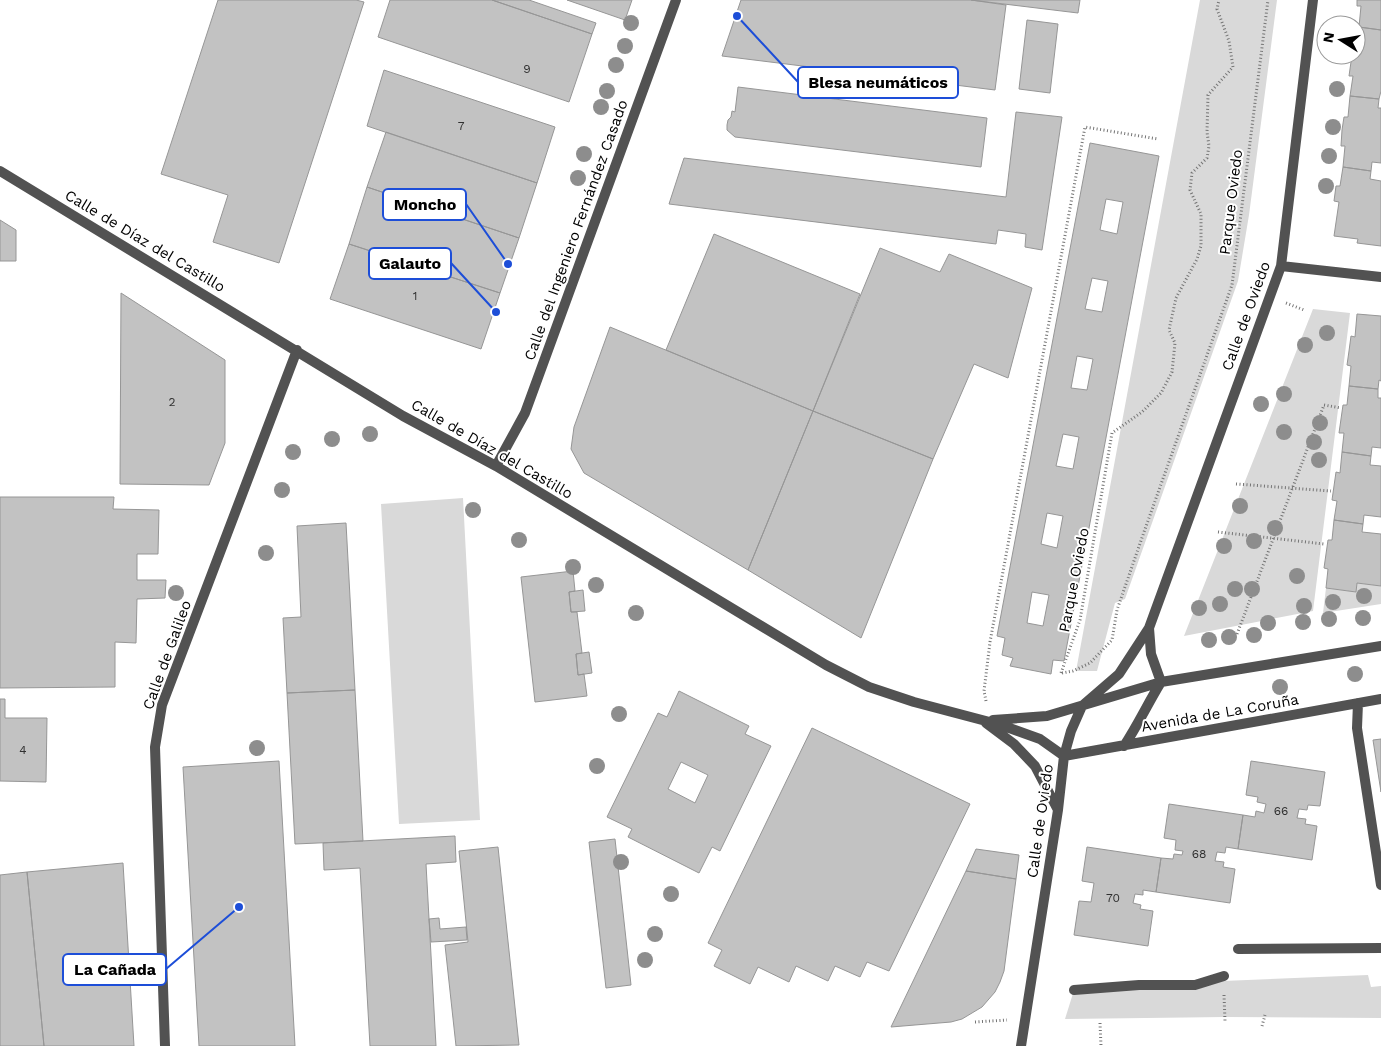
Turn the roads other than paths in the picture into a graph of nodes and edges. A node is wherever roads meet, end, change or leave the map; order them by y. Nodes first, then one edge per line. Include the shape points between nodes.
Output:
1 (676, 0) edge
2 (1313, 0) edge
3 (0, 171) edge
4 (1281, 266) junction
5 (1381, 277) edge
6 (296, 350) junction
7 (496, 466) junction
8 (1149, 628) junction
9 (1381, 646) edge
10 (1161, 682) junction
11 (1381, 699) edge
12 (1358, 703) junction
13 (1082, 706) junction
14 (984, 721) junction
15 (1124, 746) junction
16 (1064, 756) junction
17 (1058, 810) junction
18 (1381, 885) edge
19 (1381, 948) edge
20 (1238, 949) dead end
21 (1224, 976) road end
22 (1074, 990) dead end
23 (165, 1046) edge
24 (1021, 1046) edge

1 - 7 street, Calle del Ingeniero Fernández Casado via 525,413
2 - 4 street, Calle de Oviedo
3 - 6 street, Calle de Díaz del Castillo
4 - 5 street
4 - 8 street, Calle de Oviedo
6 - 7 street, Calle de Díaz del Castillo via 403,416
6 - 23 street, Calle de Galileo via 166,695 154,747
7 - 14 street, Calle de Díaz del Castillo via 826,666 869,687
8 - 10 street, Calle de Oviedo via 1150,654
8 - 13 street, Calle de Oviedo via 1119,674
9 - 10 street
10 - 13 street
10 - 15 street
11 - 12 street, Avenida de La Coruña
12 - 15 street, Avenida de La Coruña
12 - 18 street via 1357,728
13 - 14 street, Calle de Díaz del Castillo via 1047,716
13 - 16 street, Calle de Oviedo
14 - 16 street, Calle de Díaz del Castillo via 1040,739
14 - 17 street, Calle de Díaz del Castillo via 1036,766
15 - 16 street, Avenida de La Coruña
16 - 17 street, Calle de Oviedo
17 - 24 street, Calle de Oviedo
19 - 20 street
21 - 22 street via 1195,985

